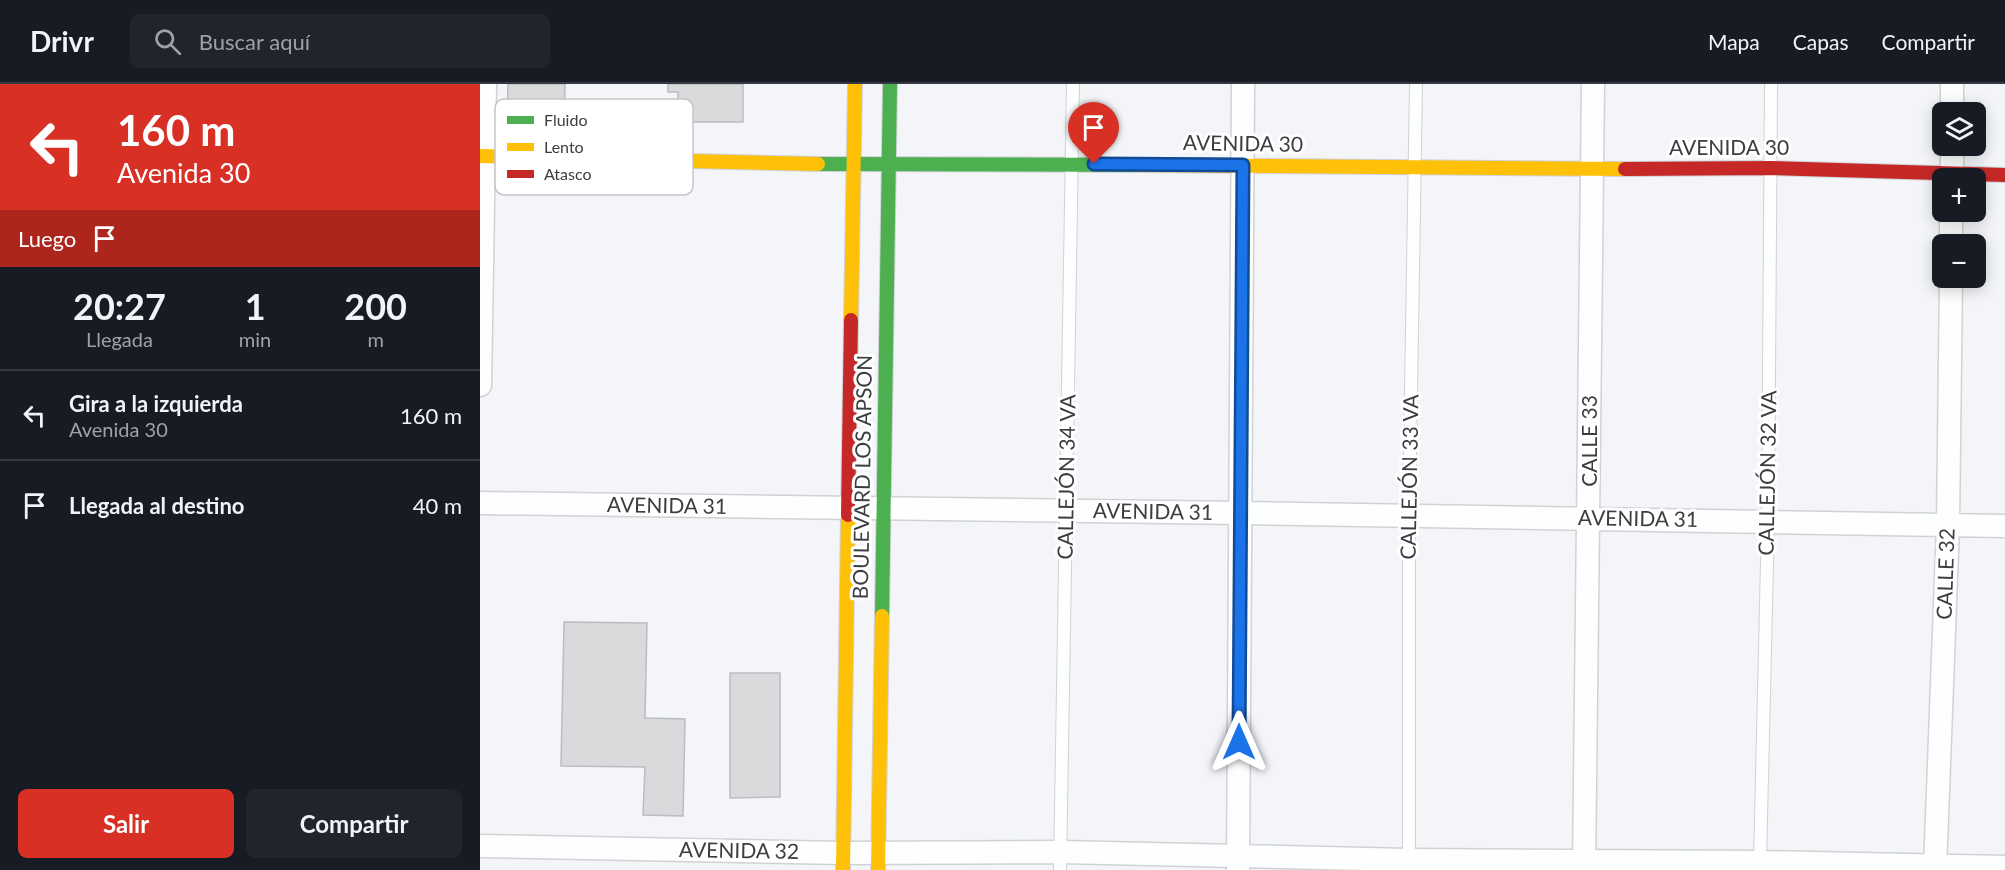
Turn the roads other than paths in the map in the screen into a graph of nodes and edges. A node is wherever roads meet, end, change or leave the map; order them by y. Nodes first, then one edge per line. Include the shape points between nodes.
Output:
1 (485, 84) edge
2 (855, 84) edge
3 (890, 84) edge
4 (1073, 84) edge
5 (1243, 84) edge
6 (1416, 84) edge
7 (1593, 84) edge
8 (1771, 84) edge
9 (1952, 84) edge
10 (1952, 102) edge
11 (482, 156) edge
12 (693, 161) edge
13 (1073, 164) junction
14 (854, 165) junction
15 (889, 165) junction
16 (1243, 165) junction
17 (1415, 167) junction
18 (1770, 168) junction
19 (1592, 169) junction
20 (1932, 175) edge
21 (1986, 175) edge
22 (2005, 175) edge
23 (1951, 288) edge
24 (480, 385) edge
25 (480, 503) edge
26 (849, 508) junction
27 (884, 508) junction
28 (1066, 511) junction
29 (1239, 513) junction
30 (1409, 516) junction
31 (1589, 519) junction
32 (1768, 521) junction
33 (1948, 525) junction
34 (2005, 526) edge
35 (480, 846) edge
36 (1060, 861) edge
37 (843, 862) edge
38 (878, 862) edge
39 (1760, 862) junction
40 (1239, 863) edge
41 (1409, 865) edge
42 (1584, 866) edge
43 (2005, 867) edge
44 (1935, 868) edge

1 - 11 street
2 - 14 main road, BOULEVARD LOS APSON
3 - 15 main road, BOULEVARD LOS APSON
4 - 13 lane, CALLEJÓN 34 VA
5 - 16 street
6 - 17 lane, CALLEJÓN 33 VA
7 - 19 street, CALLE 33
8 - 18 lane, CALLEJÓN 32 VA
9 - 10 street
11 - 24 street
12 - 14 main road, AVENIDA 30
13 - 15 main road, AVENIDA 30
13 - 16 main road, AVENIDA 30
13 - 28 lane, CALLEJÓN 34 VA
14 - 15 main road, AVENIDA 30
14 - 26 main road, BOULEVARD LOS APSON
15 - 27 main road, BOULEVARD LOS APSON
16 - 17 main road, AVENIDA 30
16 - 29 street
17 - 19 main road, AVENIDA 30
17 - 30 lane, CALLEJÓN 33 VA
18 - 19 main road, AVENIDA 30
18 - 20 main road, AVENIDA 30
18 - 32 lane, CALLEJÓN 32 VA
19 - 31 street, CALLE 33
21 - 22 main road, AVENIDA 30
23 - 33 street, CALLE 32
25 - 26 street, AVENIDA 31
26 - 27 street, AVENIDA 31
26 - 37 main road, BOULEVARD LOS APSON
27 - 28 street, AVENIDA 31
27 - 38 main road, BOULEVARD LOS APSON
28 - 29 street, AVENIDA 31
28 - 36 lane, CALLEJÓN 34 VA
29 - 30 street, AVENIDA 31
29 - 40 street
30 - 31 street, AVENIDA 31
30 - 41 lane, CALLEJÓN 33 VA
31 - 32 street, AVENIDA 31
31 - 42 street, CALLE 33
32 - 33 street, AVENIDA 31
32 - 39 lane, CALLEJÓN 32 VA
33 - 34 street, AVENIDA 31
33 - 44 street, CALLE 32
35 - 37 street, AVENIDA 32
36 - 38 street, AVENIDA 32
36 - 40 street, AVENIDA 32
37 - 38 street, AVENIDA 32
39 - 42 street, AVENIDA 32
39 - 44 street, AVENIDA 32
40 - 41 street, AVENIDA 32
41 - 42 street, AVENIDA 32
43 - 44 street, AVENIDA 32

